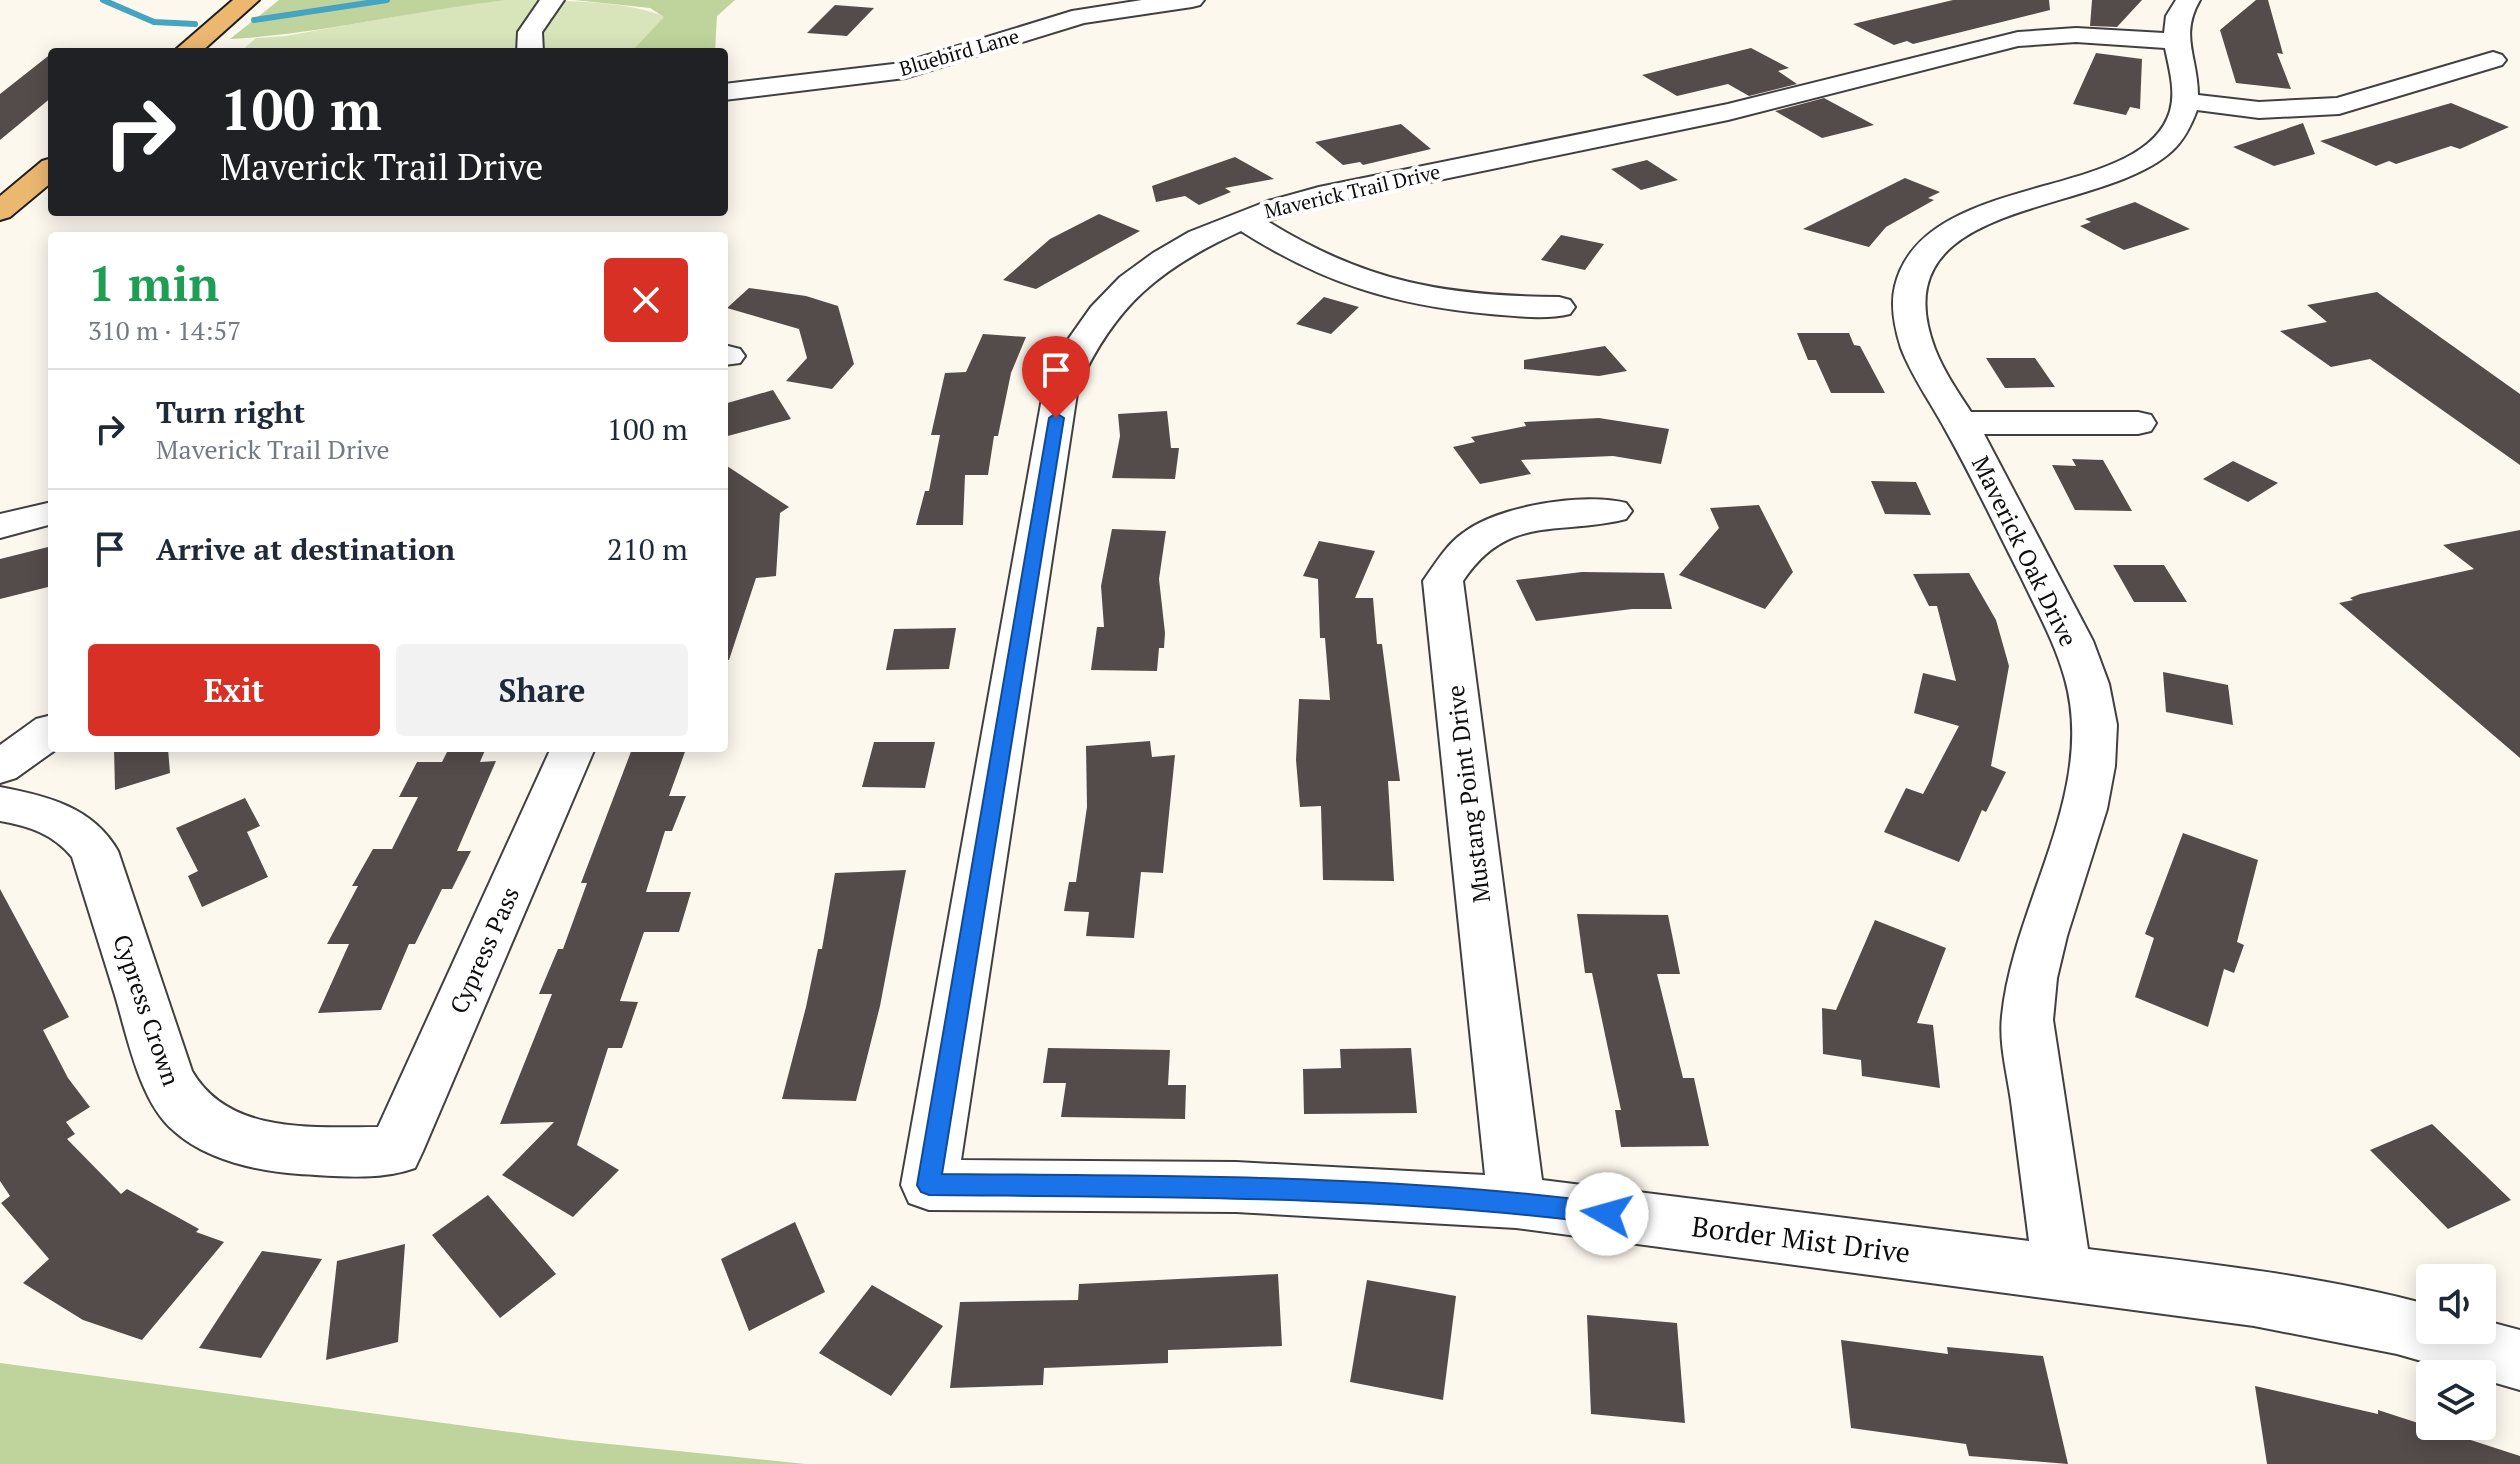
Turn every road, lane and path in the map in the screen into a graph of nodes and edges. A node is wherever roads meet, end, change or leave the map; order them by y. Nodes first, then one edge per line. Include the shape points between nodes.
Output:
1 (247, 0) edge
2 (552, 0) edge
3 (1192, 0) edge
4 (2188, 0) edge
5 (2176, 41) junction
6 (191, 48) edge
7 (530, 48) edge
8 (2493, 60) dead end
9 (728, 92) edge
10 (2186, 101) junction
11 (48, 170) edge
12 (0, 211) edge
13 (1242, 219) junction
14 (1559, 307) dead end
15 (1960, 423) junction
16 (2138, 423) dead end
17 (1613, 511) dead end
18 (48, 514) edge
19 (0, 526) edge
20 (48, 732) edge
21 (571, 752) edge
22 (0, 767) edge
23 (0, 804) edge
24 (395, 1151) joint
25 (929, 1185) joint
26 (1516, 1202) junction
27 (2062, 1273) junction
28 (2520, 1360) edge

1 - 6 main road
2 - 7 street via 537,19
3 - 9 street, Bluebird Lane via 1081,16 905,70
4 - 5 street via 2177,20
5 - 10 street
5 - 13 street, Maverick Trail Drive via 2076,35 2018,39 1728,112 1319,196
8 - 10 street via 2339,106 2259,110
10 - 15 street, Maverick Oak Drive via 2176,129 2138,162 1996,209 1960,226 1926,254 1912,279 1912,330
11 - 12 main road
13 - 14 street via 1329,268 1361,279 1445,298
13 - 25 street, Maverick Trail Drive via 1183,247 1127,287 1083,336 1061,387
15 - 16 street
15 - 27 street, Maverick Oak Drive via 2065,626 2089,685 2096,731 2088,800 2036,961 2027,1021
17 - 26 street, Mustang Point Drive via 1527,517 1502,524 1456,556 1443,581
18 - 19 street
20 - 22 street
21 - 24 street, Cypress Pass
23 - 24 street, Cypress Crown via 54,816 94,851 166,1075 194,1116 240,1138 304,1151
25 - 26 street, Border Mist Drive via 1236,1187
26 - 27 street, Border Mist Drive
27 - 28 street, Border Mist Drive via 2254,1298 2397,1325

